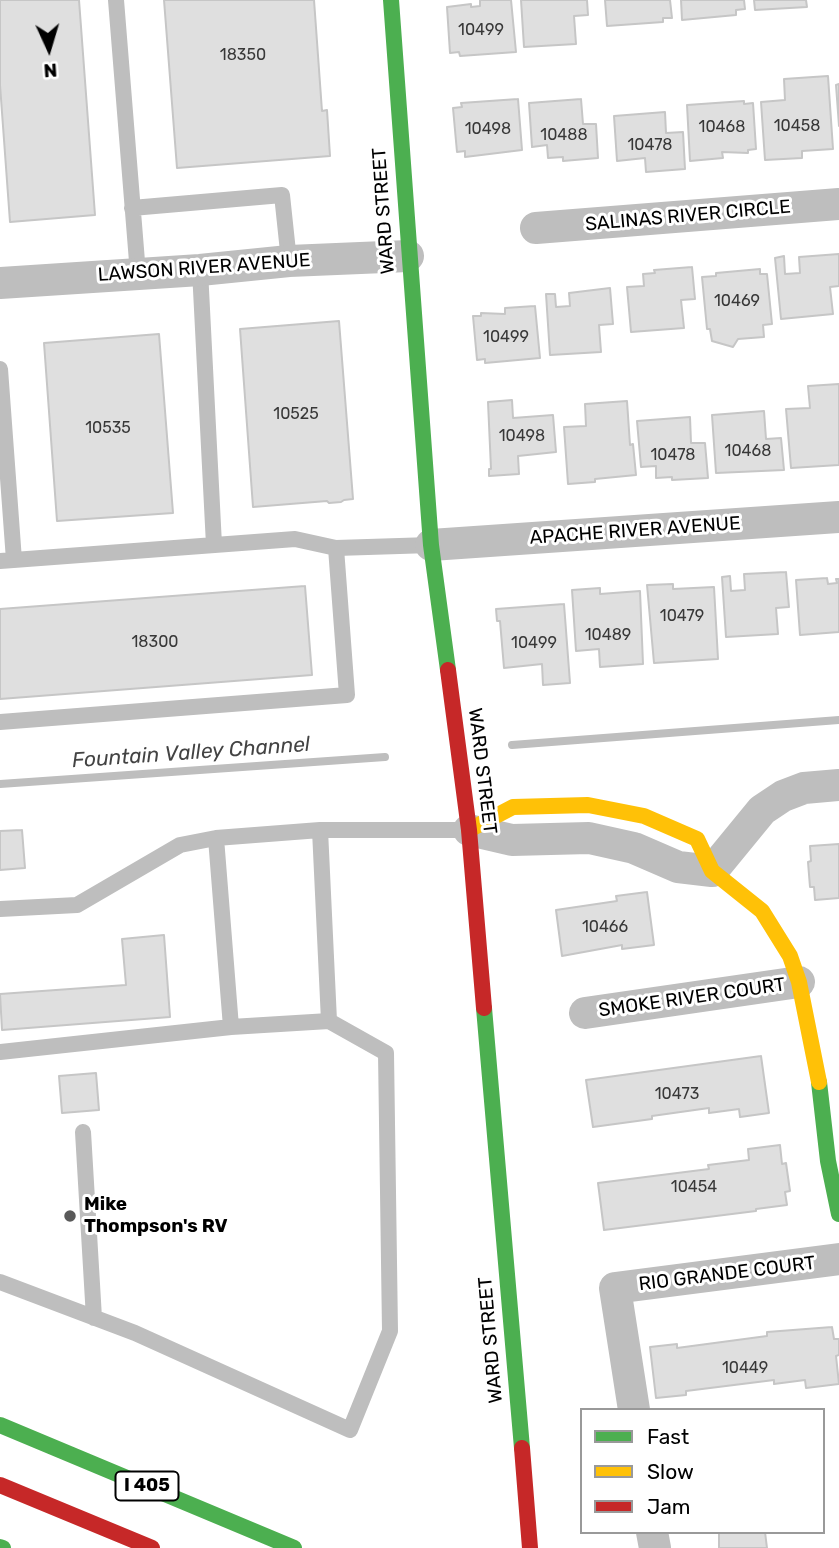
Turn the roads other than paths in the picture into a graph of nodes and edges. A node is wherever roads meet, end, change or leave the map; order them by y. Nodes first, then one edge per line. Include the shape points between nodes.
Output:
1 (116, 0) edge
2 (391, 0) edge
3 (839, 204) edge
4 (132, 208) junction
5 (537, 228) dead end
6 (408, 256) junction
7 (289, 261) junction
8 (201, 270) junction
9 (138, 274) junction
10 (0, 283) edge
11 (0, 369) edge
12 (839, 517) edge
13 (214, 545) junction
14 (431, 545) junction
15 (336, 548) junction
16 (7, 561) edge
17 (0, 722) edge
18 (839, 785) edge
19 (469, 830) junction
20 (320, 831) junction
21 (216, 838) junction
22 (712, 871) junction
23 (0, 909) edge
24 (799, 982) junction
25 (585, 1013) dead end
26 (328, 1021) junction
27 (231, 1027) junction
28 (0, 1052) edge
29 (828, 1069) edge
30 (83, 1132) dead end
31 (839, 1214) edge
32 (839, 1259) edge
33 (0, 1282) edge
34 (94, 1318) junction
35 (634, 1408) edge
36 (0, 1425) edge
37 (0, 1485) edge
38 (152, 1548) edge
39 (295, 1548) edge
40 (530, 1548) edge

1 - 4 lane
2 - 6 main road, WARD STREET
3 - 5 street, SALINAS RIVER CIRCLE
4 - 7 lane via 282,195
4 - 9 lane
6 - 7 street, LAWSON RIVER AVENUE
6 - 14 main road, WARD STREET
7 - 8 street, LAWSON RIVER AVENUE
8 - 9 street, LAWSON RIVER AVENUE
8 - 13 lane
9 - 10 street, LAWSON RIVER AVENUE
11 - 16 lane
12 - 14 street, APACHE RIVER AVENUE
13 - 15 lane via 295,539
13 - 16 lane
14 - 15 lane
14 - 19 main road, WARD STREET
15 - 17 lane via 347,695
18 - 22 street via 804,788 762,810
19 - 20 lane
19 - 22 street via 512,840 589,838 634,848 678,867
19 - 40 main road, WARD STREET
20 - 21 lane
20 - 26 lane
21 - 23 lane via 180,845 76,905
21 - 27 lane
22 - 24 main road via 762,911 790,956
24 - 25 street, SMOKE RIVER COURT
24 - 29 main road
26 - 27 lane
26 - 34 lane via 386,1053 390,1331 350,1430
27 - 28 lane
29 - 31 main road via 828,1161
30 - 34 lane
32 - 35 street, RIO GRANDE COURT via 615,1288
33 - 34 lane
36 - 39 main road, I 405
37 - 38 main road

